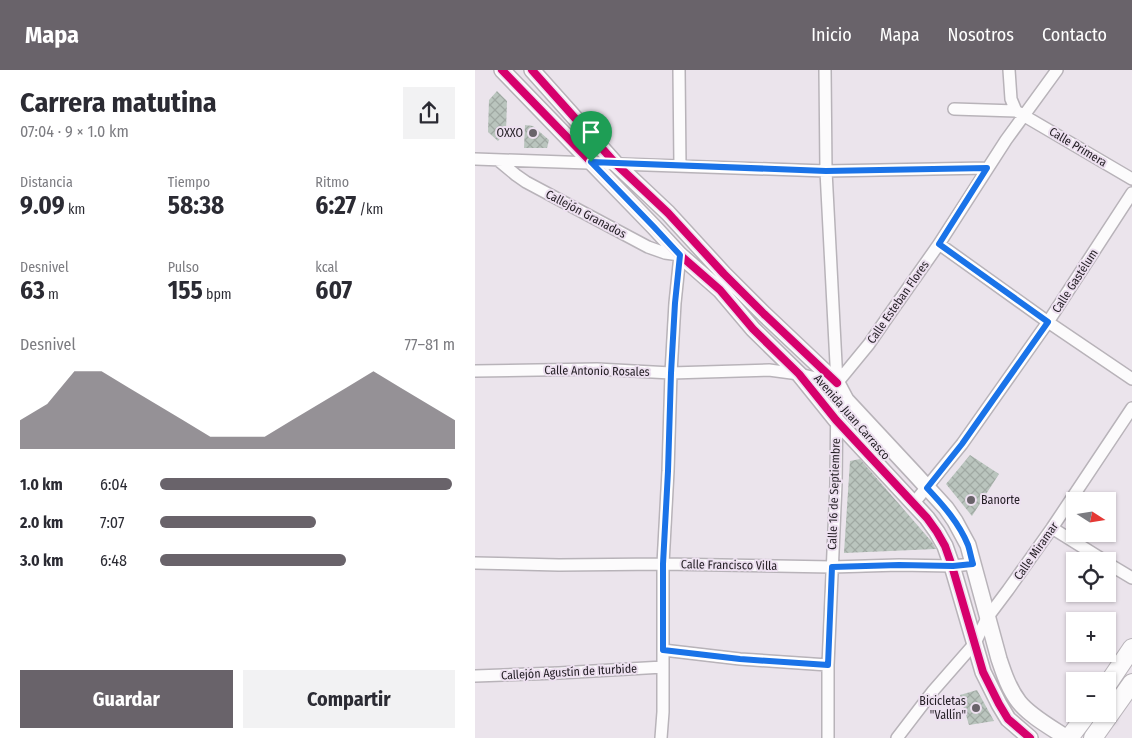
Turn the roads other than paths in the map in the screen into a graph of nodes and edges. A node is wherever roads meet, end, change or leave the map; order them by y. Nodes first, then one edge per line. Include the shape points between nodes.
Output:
1 (502, 70) edge
2 (532, 70) edge
3 (679, 70) edge
4 (825, 70) edge
5 (1009, 70) edge
6 (1057, 70) edge
7 (544, 84) junction
8 (528, 98) junction
9 (954, 109) dead end
10 (1020, 113) junction
11 (475, 159) edge
12 (499, 160) junction
13 (591, 162) junction
14 (616, 164) junction
15 (679, 166) junction
16 (987, 168) junction
17 (826, 171) junction
18 (1132, 179) edge
19 (1132, 193) edge
20 (693, 241) junction
21 (939, 244) junction
22 (680, 255) junction
23 (1048, 322) junction
24 (475, 371) edge
25 (671, 373) junction
26 (799, 374) junction
27 (1132, 379) edge
28 (837, 383) junction
29 (1132, 408) edge
30 (836, 420) junction
31 (927, 488) junction
32 (913, 504) junction
33 (1052, 528) junction
34 (1090, 552) edge
35 (475, 563) edge
36 (663, 564) junction
37 (973, 564) junction
38 (953, 566) junction
39 (832, 567) junction
40 (1116, 568) edge
41 (1132, 578) edge
42 (987, 618) junction
43 (975, 643) junction
44 (1132, 648) edge
45 (663, 650) junction
46 (828, 665) junction
47 (663, 667) junction
48 (1116, 672) edge
49 (475, 676) edge
50 (1132, 683) edge
51 (1081, 722) edge
52 (661, 738) edge
53 (828, 738) edge
54 (897, 738) edge
55 (1030, 738) edge
56 (1068, 738) edge
57 (1093, 738) edge

1 - 8 street, Avenida Juan Carrasco
2 - 7 street, Avenida Juan Carrasco
3 - 15 street
4 - 17 street, Calle 16 de Septiembre
5 - 10 street via 1011,99
6 - 10 street, Calle Esteban Flores
7 - 8 street
7 - 14 street, Avenida Juan Carrasco
8 - 13 street, Avenida Juan Carrasco
9 - 10 street
10 - 16 street, Calle Esteban Flores
10 - 18 street, Calle Primera
11 - 12 street
12 - 13 street
12 - 22 street, Callejón Granados via 526,182 648,247
13 - 14 street
13 - 22 street, Avenida Juan Carrasco
14 - 15 street
14 - 20 street, Avenida Juan Carrasco
15 - 17 street
16 - 17 street
16 - 21 street, Calle Esteban Flores
17 - 28 street, Calle 16 de Septiembre
19 - 23 street, Calle Gastélum
20 - 22 street
20 - 28 street, Avenida Juan Carrasco via 763,314
21 - 23 street
21 - 28 street, Calle Esteban Flores via 869,344
22 - 25 street
22 - 26 street, Avenida Juan Carrasco via 720,290 753,329
23 - 27 street
23 - 31 street, Calle Gastélum
24 - 25 street, Calle Antonio Rosales via 597,369
25 - 26 street, Calle Antonio Rosales via 769,370
25 - 36 street
26 - 28 street, Calle Antonio Rosales
26 - 30 street, Avenida Juan Carrasco
28 - 30 street, Calle 16 de Septiembre
28 - 31 street, Avenida Juan Carrasco via 846,400
29 - 33 street, Calle Miramar
30 - 32 street, Avenida Juan Carrasco
30 - 39 street, Calle 16 de Septiembre
31 - 32 street, Calle Gastélum
31 - 37 street, Avenida Juan Carrasco via 955,521 968,545
32 - 38 street, Avenida Juan Carrasco via 937,532
33 - 34 street
33 - 42 street, Calle Miramar
35 - 36 street, Calle Francisco Villa
36 - 39 street, Calle Francisco Villa
36 - 45 street
37 - 38 street, Calle Francisco Villa
37 - 42 street, Avenida Juan Carrasco
38 - 39 street, Calle Francisco Villa
38 - 43 street, Avenida Juan Carrasco
39 - 46 street, Calle 16 de Septiembre
40 - 41 street
42 - 43 street, Calle Miramar
42 - 56 street, Avenida Juan Carrasco via 1013,693 1033,714
43 - 54 street, Calle Miramar via 933,690
43 - 55 street, Avenida Juan Carrasco via 983,672 999,704 1008,719
44 - 48 main road
45 - 46 street
45 - 47 street
46 - 53 street, Calle 16 de Septiembre
47 - 49 street, Callejón Agustín de Iturbide
47 - 52 street
50 - 57 main road
51 - 56 main road

